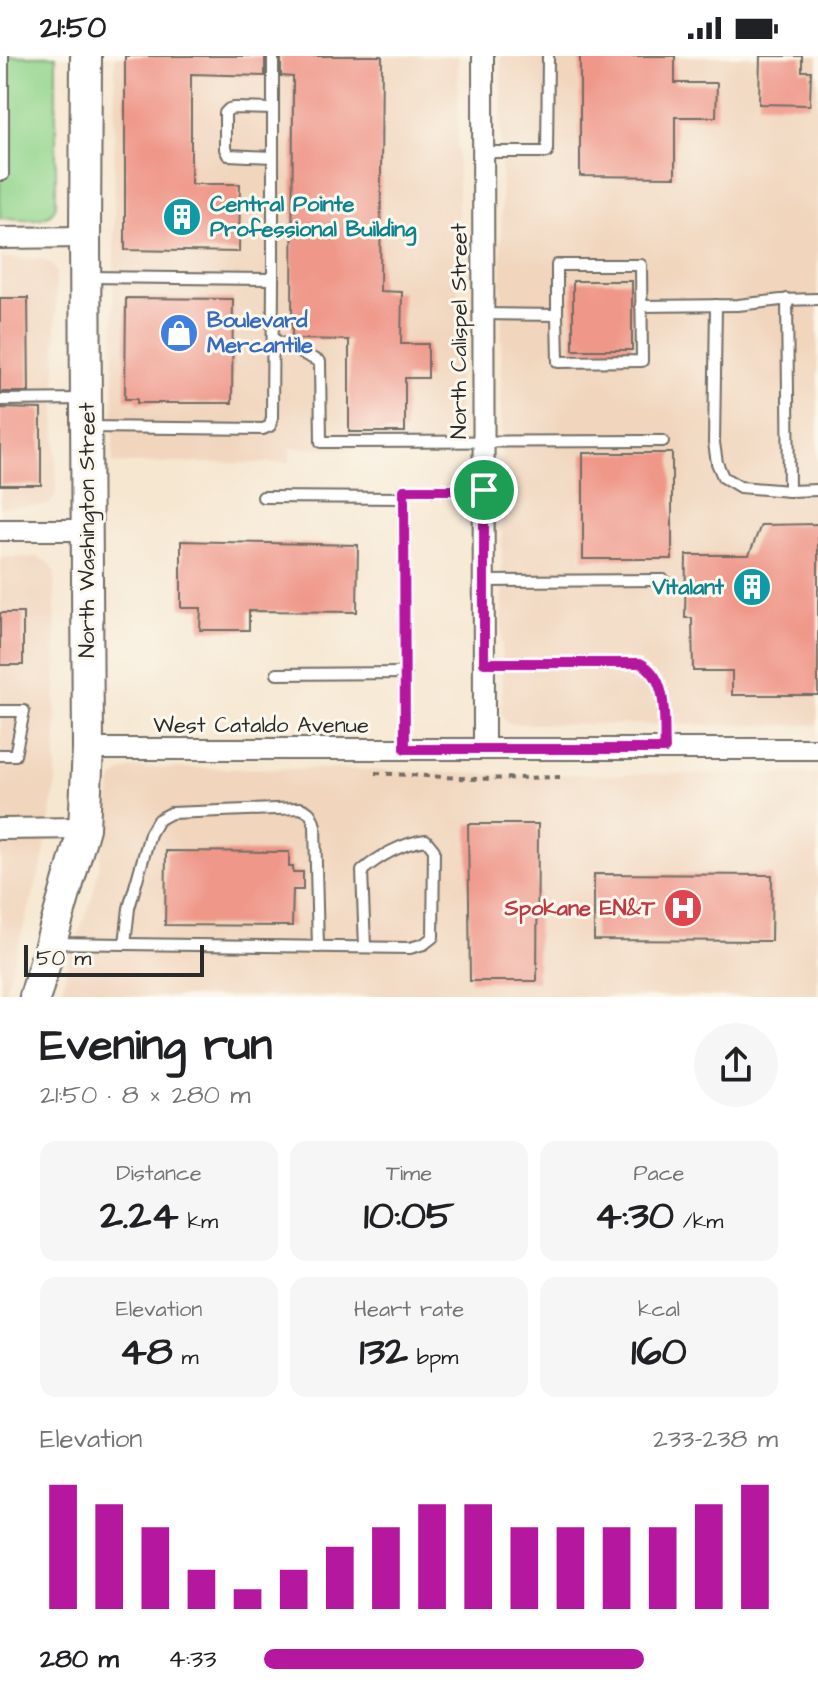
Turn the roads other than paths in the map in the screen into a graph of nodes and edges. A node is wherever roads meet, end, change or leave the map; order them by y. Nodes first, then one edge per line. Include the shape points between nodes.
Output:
1 (3, 56) edge
2 (86, 56) edge
3 (273, 56) edge
4 (483, 56) edge
5 (548, 56) edge
6 (1, 108) edge
7 (273, 109) junction
8 (483, 152) junction
9 (273, 157) junction
10 (0, 175) edge
11 (85, 237) junction
12 (0, 238) edge
13 (86, 277) junction
14 (273, 279) junction
15 (787, 299) junction
16 (818, 299) edge
17 (716, 305) junction
18 (641, 306) junction
19 (483, 314) junction
20 (557, 315) junction
21 (273, 339) junction
22 (0, 400) edge
23 (86, 413) junction
24 (663, 441) dead end
25 (484, 442) junction
26 (484, 490) junction
27 (818, 490) edge
28 (789, 491) junction
29 (263, 497) dead end
30 (404, 498) junction
31 (0, 530) edge
32 (87, 530) junction
33 (664, 580) dead end
34 (484, 581) junction
35 (484, 663) junction
36 (405, 673) junction
37 (277, 674) dead end
38 (0, 711) edge
39 (88, 749) junction
40 (405, 749) junction
41 (484, 749) junction
42 (665, 749) junction
43 (818, 749) edge
44 (0, 755) edge
45 (84, 828) junction
46 (0, 829) edge
47 (50, 943) junction
48 (125, 944) junction
49 (318, 947) junction
50 (365, 947) junction
51 (35, 997) edge

1 - 6 lane
2 - 11 main road, North Washington Street
3 - 7 lane
4 - 8 street, North Calispel Street
5 - 8 lane via 547,152
6 - 10 lane
7 - 9 lane
7 - 9 lane via 234,108 225,113 228,155
8 - 19 street, North Calispel Street
9 - 14 lane
11 - 12 street
11 - 13 main road, North Washington Street
13 - 14 lane
13 - 23 main road, North Washington Street
14 - 21 lane
15 - 16 lane
15 - 17 lane
15 - 28 lane
17 - 18 lane
17 - 28 lane via 717,463 723,477 740,487
18 - 20 lane via 641,265 557,265
18 - 20 lane via 642,361 558,362
19 - 20 lane
19 - 25 street, North Calispel Street
21 - 23 lane via 272,418 263,429
21 - 25 lane via 320,362 321,442
22 - 23 lane
23 - 32 main road, North Washington Street
24 - 25 lane
25 - 26 street, North Calispel Street
26 - 30 lane via 404,490
26 - 34 street, North Calispel Street
27 - 28 lane
29 - 30 lane
30 - 36 lane
31 - 32 street
32 - 39 main road, North Washington Street
33 - 34 lane
34 - 35 street, North Calispel Street
35 - 41 street, North Calispel Street
35 - 42 lane via 640,663 662,689
36 - 37 lane
36 - 40 lane
38 - 44 lane via 24,711 15,755
39 - 40 street, West Cataldo Avenue
39 - 45 main road, North Washington Street
40 - 41 street, West Cataldo Avenue
41 - 42 street, West Cataldo Avenue
42 - 43 street, West Cataldo Avenue
45 - 46 street
45 - 47 main road, North Washington Street
47 - 48 lane
47 - 51 main road, North Washington Street
48 - 49 lane
48 - 49 lane via 129,908 158,820 171,813 300,808 308,810 315,826
49 - 50 lane
50 - 50 lane via 410,948 433,937 434,850 426,840 372,861 362,871

